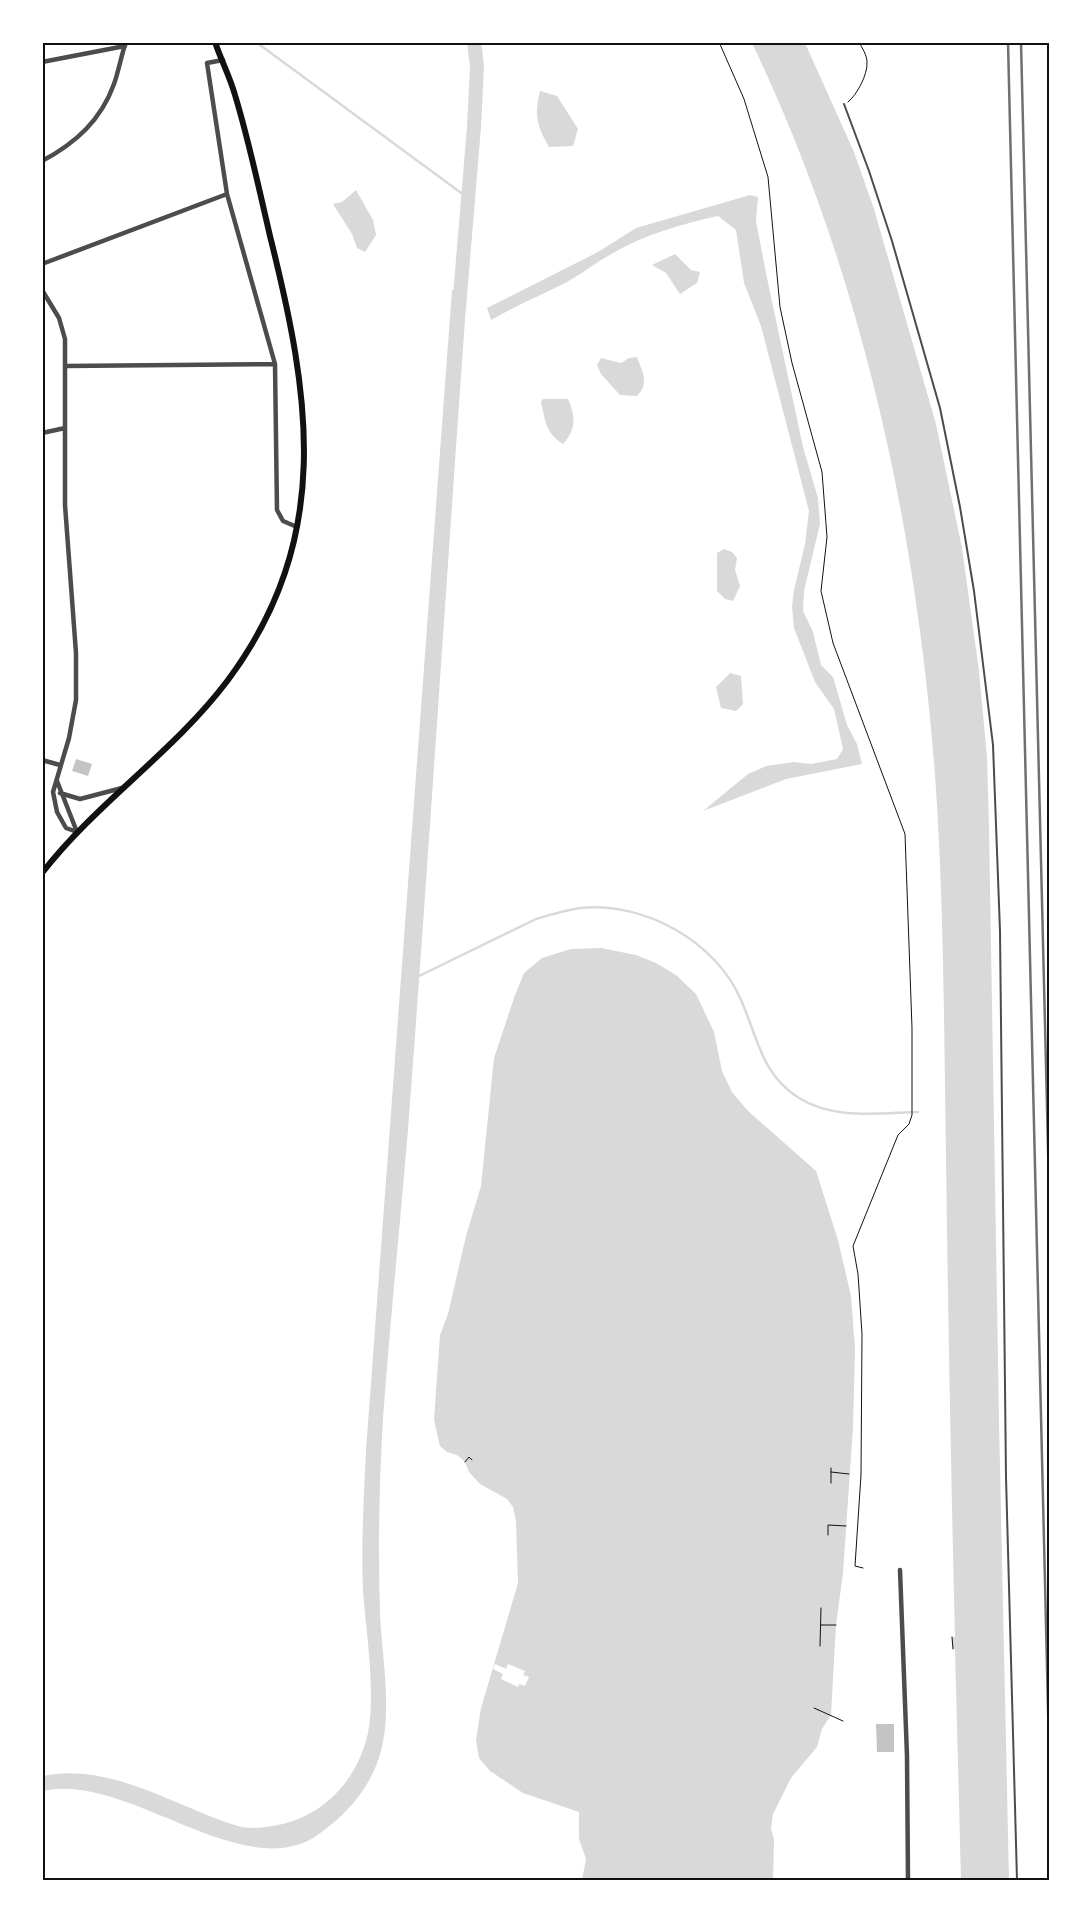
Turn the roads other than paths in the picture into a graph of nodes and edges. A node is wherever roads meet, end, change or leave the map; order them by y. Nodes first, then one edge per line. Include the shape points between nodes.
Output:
1 (125, 44) edge
2 (215, 45) edge
3 (223, 60) junction
4 (42, 62) edge
5 (844, 104) road end
6 (42, 161) edge
7 (227, 194) junction
8 (42, 264) edge
9 (42, 290) edge
10 (275, 364) junction
11 (66, 366) junction
12 (65, 428) junction
13 (42, 433) edge
14 (297, 527) junction
15 (42, 760) edge
16 (60, 765) junction
17 (57, 780) junction
18 (122, 788) junction
19 (60, 794) junction
20 (77, 832) junction
21 (42, 873) edge
22 (900, 1570) dead end
23 (908, 1880) edge
24 (1017, 1880) edge

1 - 4 street
1 - 6 street via 114,84 98,115 76,140
2 - 3 main road
3 - 7 street via 206,63
3 - 14 main road via 236,96 256,176 299,365 306,443
5 - 24 lane via 870,170 940,408 974,592 993,745 1000,940 1006,1478
7 - 8 street
7 - 10 street
9 - 11 street via 63,328
10 - 11 street
10 - 14 street via 277,510 283,521
11 - 12 street
12 - 13 street
12 - 16 street via 65,505 76,653 73,719
14 - 18 main road via 272,605 241,661 197,717
15 - 16 street
16 - 17 street
17 - 19 street
17 - 20 street via 53,792 56,812 66,828
18 - 19 street via 80,799
18 - 20 main road
19 - 20 street
20 - 21 main road
22 - 23 street

